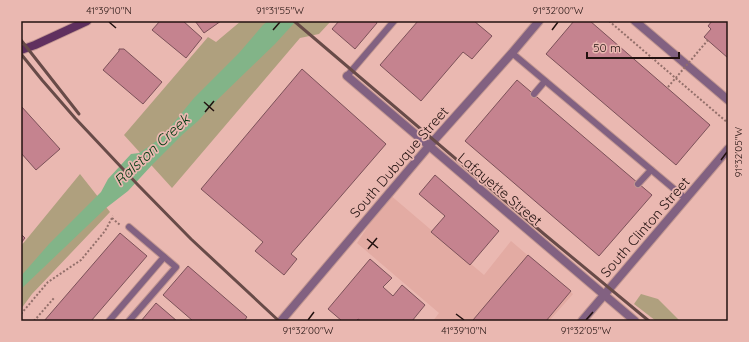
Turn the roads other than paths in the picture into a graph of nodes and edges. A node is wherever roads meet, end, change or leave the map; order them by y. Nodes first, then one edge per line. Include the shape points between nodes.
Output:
1 (87, 21) edge
2 (394, 21) edge
3 (539, 21) edge
4 (635, 21) edge
5 (21, 50) edge
6 (512, 53) junction
7 (347, 76) joint
8 (545, 80) junction
9 (534, 94) dead end
10 (728, 100) edge
11 (429, 146) junction
12 (728, 149) edge
13 (651, 170) junction
14 (638, 184) dead end
15 (686, 199) junction
16 (129, 228) dead end
17 (164, 257) junction
18 (604, 295) junction
19 (109, 321) edge
20 (130, 321) edge
21 (281, 321) edge
22 (582, 321) edge
23 (635, 321) edge

1 - 5 main road
2 - 7 lane
3 - 6 street, South Dubuque Street
4 - 10 street
6 - 8 lane
6 - 11 street, South Dubuque Street
7 - 11 street, Lafayette Street
8 - 9 lane
8 - 13 lane
11 - 18 street, Lafayette Street
11 - 21 street, South Dubuque Street
12 - 15 street, South Clinton Street
13 - 14 lane
13 - 15 lane
15 - 18 street, South Clinton Street
16 - 17 lane
17 - 19 lane
17 - 20 lane via 176,267
18 - 22 street, South Clinton Street
18 - 23 street, Lafayette Street

